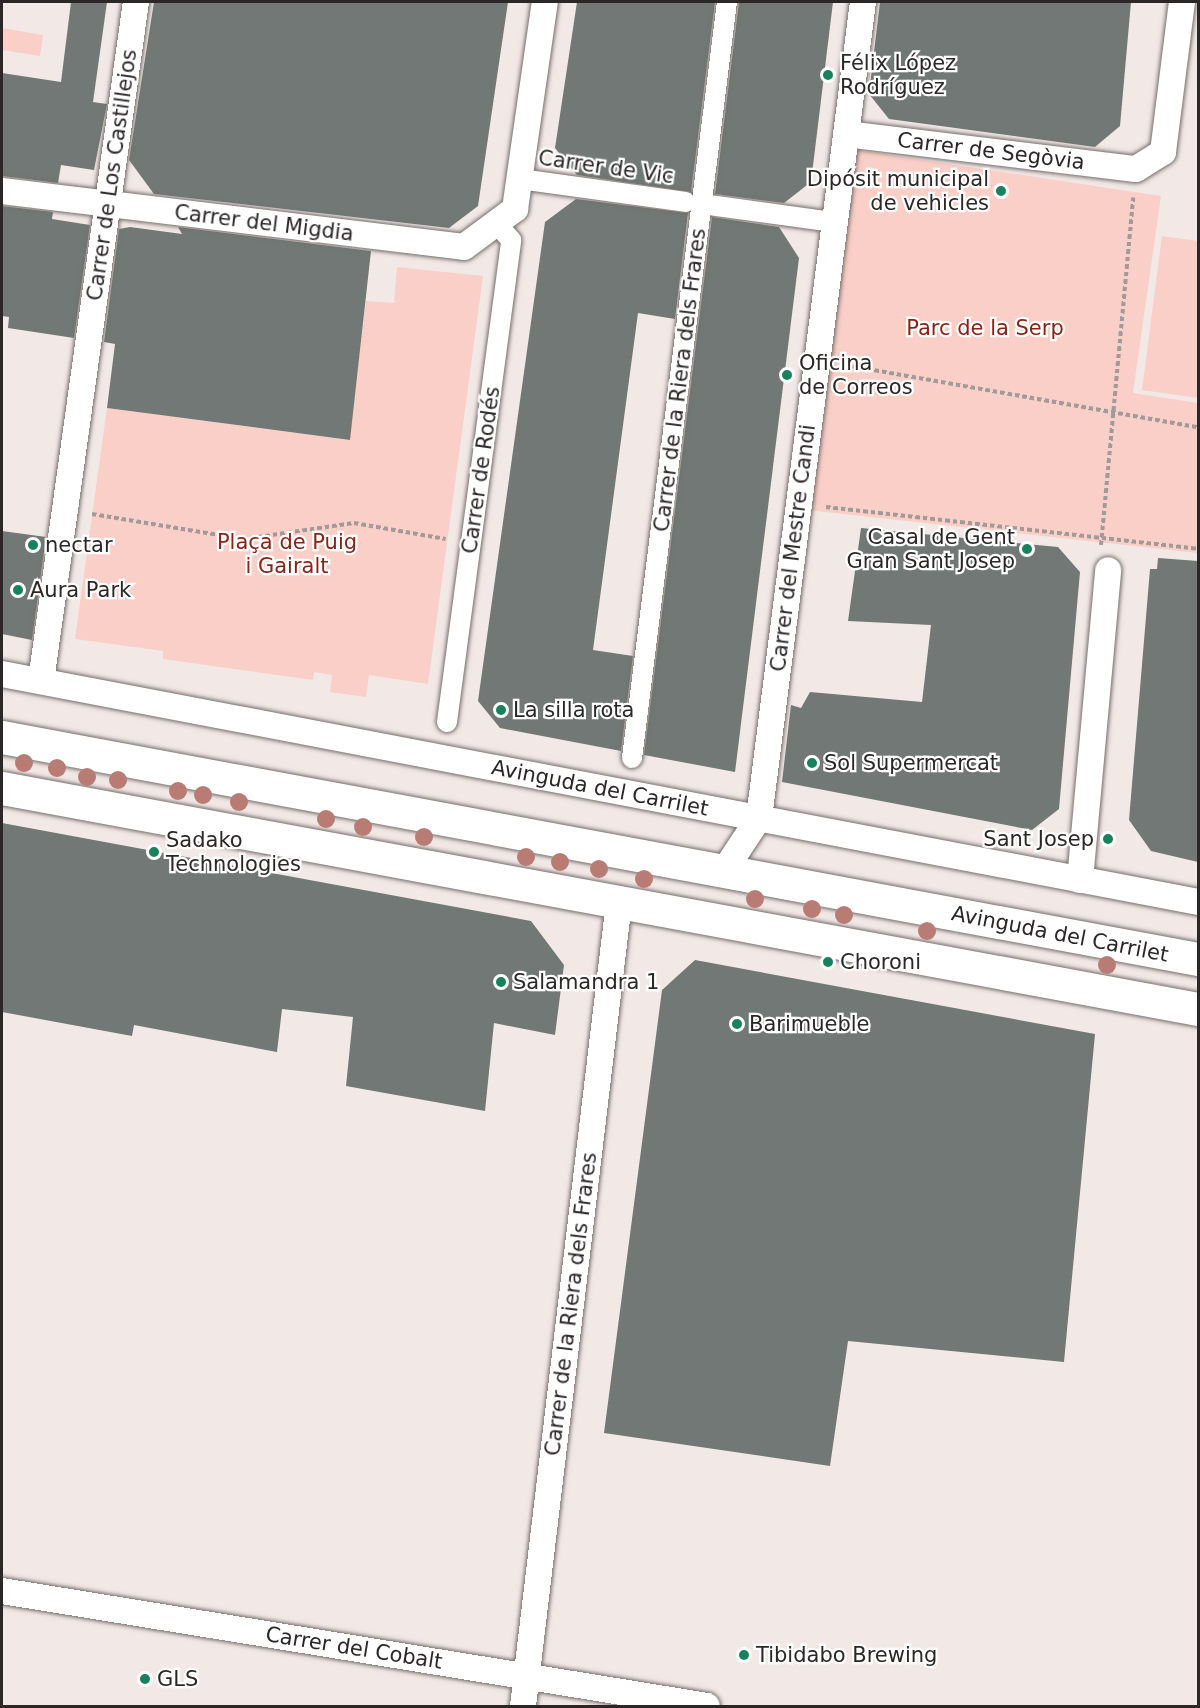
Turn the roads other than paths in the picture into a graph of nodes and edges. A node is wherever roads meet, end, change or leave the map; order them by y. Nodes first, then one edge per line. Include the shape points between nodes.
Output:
1 (136, 2) edge
2 (545, 2) edge
3 (727, 2) edge
4 (862, 2) edge
5 (1182, 2) edge
6 (846, 134) junction
7 (520, 179) junction
8 (2, 190) edge
9 (108, 203) junction
10 (691, 203) junction
11 (506, 216) junction
12 (834, 222) junction
13 (1108, 570) dead end
14 (2, 674) edge
15 (41, 681) junction
16 (447, 722) dead end
17 (2, 737) edge
18 (632, 758) dead end
19 (2, 788) edge
20 (759, 818) junction
21 (724, 871) junction
22 (1080, 880) junction
23 (619, 902) junction
24 (1198, 902) edge
25 (1198, 959) edge
26 (1198, 1009) edge
27 (2, 1591) edge
28 (526, 1677) junction
29 (523, 1707) edge
30 (707, 1707) edge

1 - 9 street, Carrer de Los Castillejos
2 - 7 street
3 - 10 street, Carrer de la Riera dels Frares
4 - 6 street, Carrer del Mestre Candi
5 - 6 street, Carrer de Segòvia via 1163,152 1134,181
6 - 12 street, Carrer del Mestre Candi
7 - 10 street, Carrer de Vic
7 - 11 street
8 - 9 street, Carrer del Migdia
9 - 11 street, Carrer del Migdia via 464,247
9 - 15 street, Carrer de Los Castillejos
10 - 12 street, Carrer de Vic
10 - 18 street, Carrer de la Riera dels Frares
11 - 16 street, Carrer de Rodés via 511,240
12 - 20 street, Carrer del Mestre Candi
13 - 22 street
14 - 15 street, Avinguda del Carrilet
15 - 20 street, Avinguda del Carrilet
17 - 21 main road, Avinguda del Carrilet
19 - 23 main road
20 - 21 street, Carrer del Mestre Candi
20 - 22 street, Avinguda del Carrilet
21 - 25 main road, Avinguda del Carrilet
22 - 24 street, Avinguda del Carrilet
23 - 26 main road
23 - 28 street, Carrer de la Riera dels Frares
27 - 28 street, Carrer del Cobalt
28 - 29 street, Carrer de la Riera dels Frares
28 - 30 street, Carrer del Cobalt

